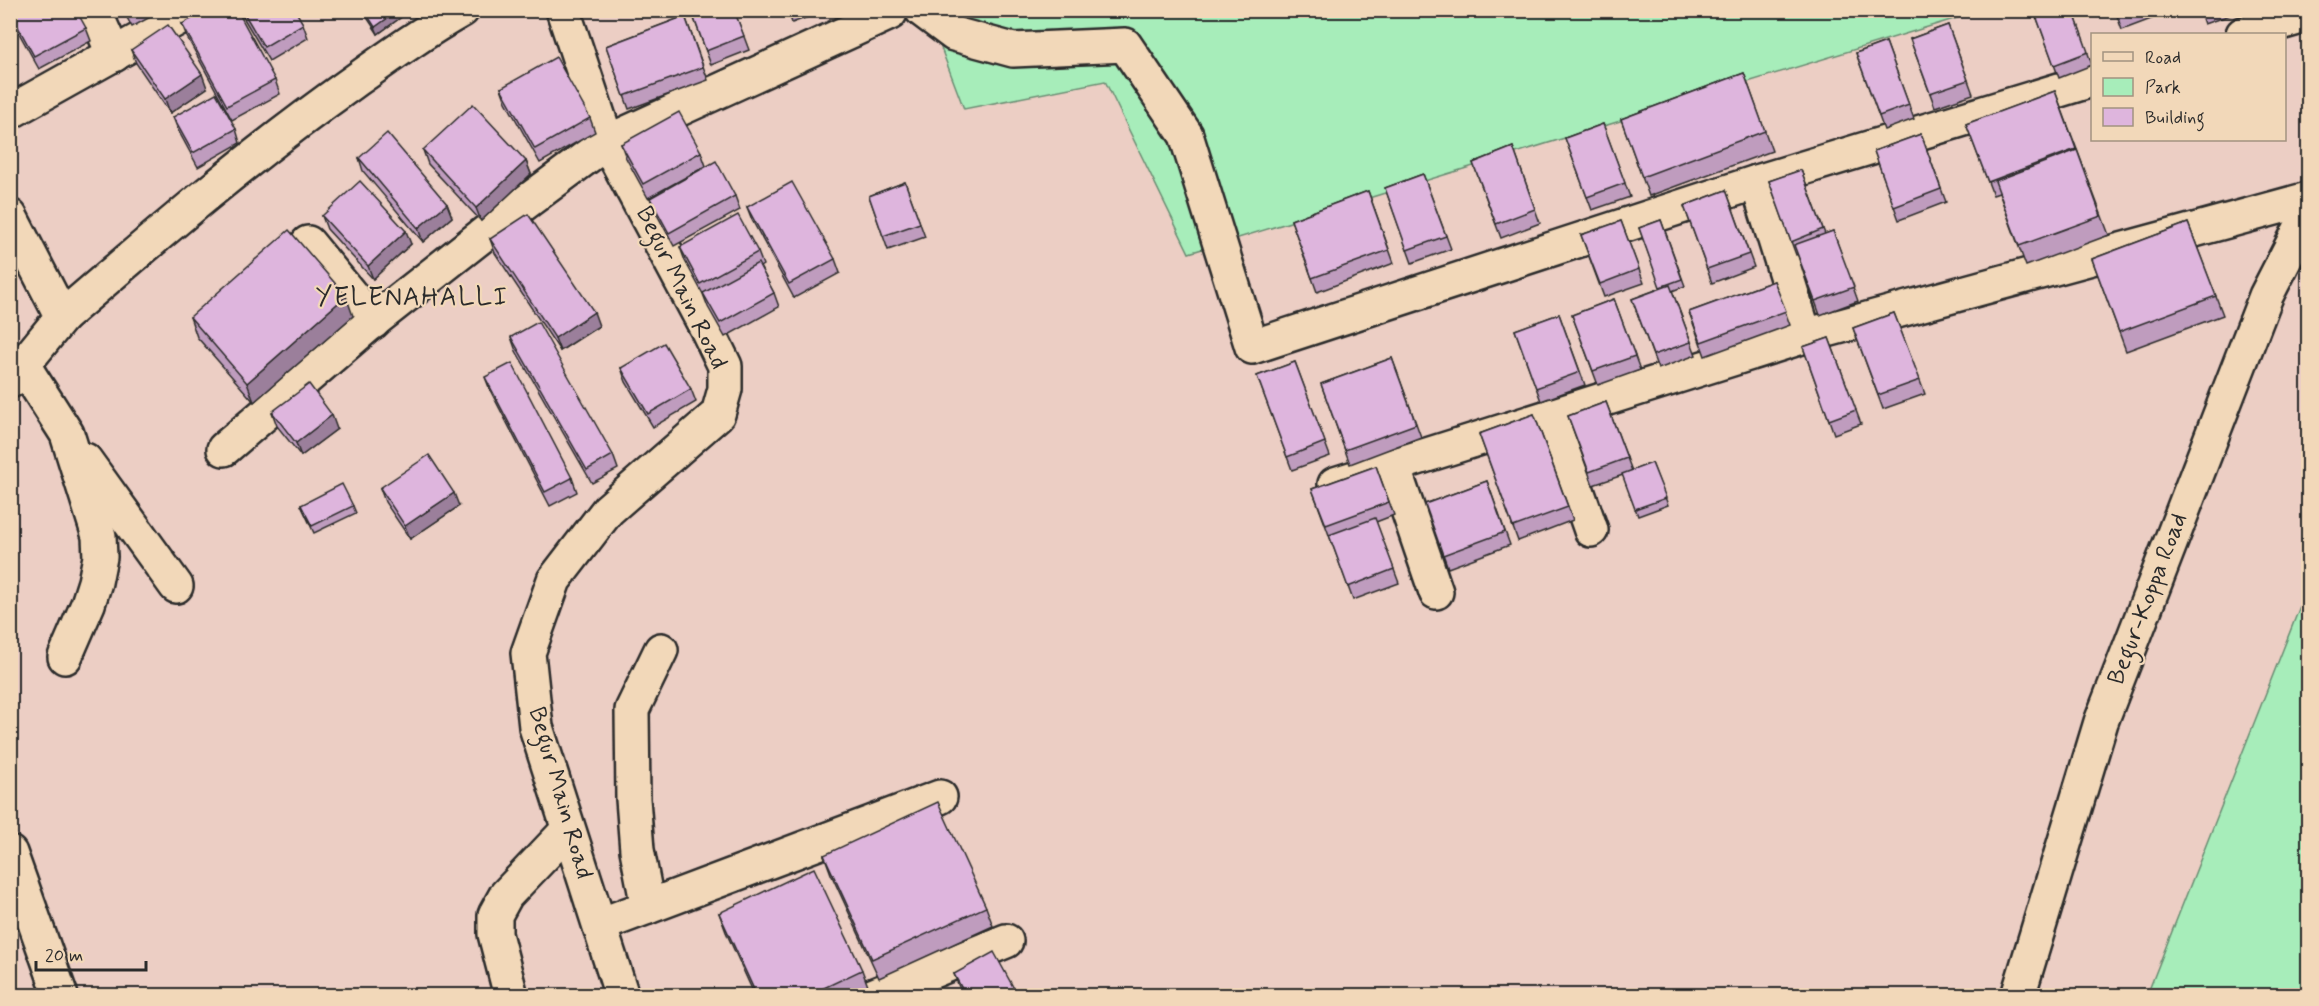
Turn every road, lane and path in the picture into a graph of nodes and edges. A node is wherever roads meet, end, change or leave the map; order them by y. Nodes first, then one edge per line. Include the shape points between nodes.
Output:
1 (94, 10) edge
2 (193, 10) edge
3 (462, 10) edge
4 (563, 10) edge
5 (899, 11) edge
6 (2308, 15) edge
7 (2246, 33) edge
8 (114, 55) junction
9 (2091, 80) edge
10 (10, 112) edge
11 (607, 142) junction
12 (1758, 182) junction
13 (2308, 199) edge
14 (2308, 214) edge
15 (10, 216) edge
16 (308, 243) dead end
17 (62, 317) junction
18 (373, 322) junction
19 (1805, 336) junction
20 (17, 373) edge
21 (1551, 416) junction
22 (67, 435) junction
23 (224, 449) dead end
24 (1393, 466) junction
25 (1319, 489) edge
26 (1591, 530) dead end
27 (176, 586) dead end
28 (1436, 592) dead end
29 (661, 650) dead end
30 (65, 657) dead end
31 (940, 797) dead end
32 (568, 830) junction
33 (10, 853) edge
34 (648, 907) junction
35 (600, 925) junction
36 (1006, 941) dead end
37 (61, 996) edge
38 (511, 996) edge
39 (622, 996) edge
40 (872, 996) edge
41 (2018, 996) edge

1 - 8 street
2 - 8 street
3 - 17 street via 292,126
4 - 11 street, Begur Main Road
5 - 11 street
5 - 12 street via 954,34 1013,50 1125,45 1186,135 1252,346
6 - 7 street
8 - 10 street
9 - 12 street
11 - 18 street
11 - 32 street, Begur Main Road via 708,330 725,366 725,389 718,414 608,510 554,580 528,653 536,728
12 - 19 street
13 - 19 street
14 - 41 street, Begur-Koppa Road via 2266,296 2101,722
15 - 17 street
16 - 18 street
17 - 20 street
18 - 23 street
19 - 21 street
20 - 22 street
21 - 24 street
21 - 26 street
22 - 27 street
22 - 30 street via 99,536 100,557 88,604
24 - 25 street
24 - 28 street
29 - 34 street via 632,710 637,850
31 - 34 street
32 - 35 street, Begur Main Road
32 - 38 street via 506,895 495,915 495,934
33 - 37 street
34 - 35 street
35 - 39 street, Begur Main Road
36 - 40 street

